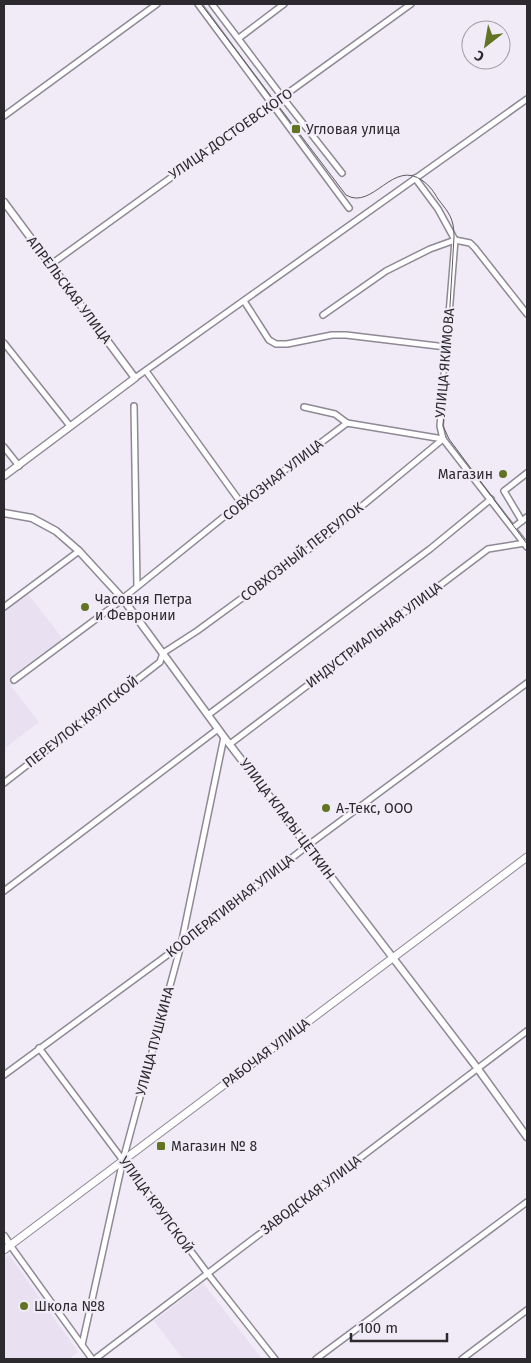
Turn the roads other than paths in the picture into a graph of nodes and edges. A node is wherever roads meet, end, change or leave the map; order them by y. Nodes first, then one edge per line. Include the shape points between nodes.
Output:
1 (158, 4) edge
2 (198, 4) edge
3 (212, 4) edge
4 (284, 4) edge
5 (411, 4) edge
6 (239, 38) junction
7 (282, 98) junction
8 (527, 99) edge
9 (272, 104) junction
10 (4, 116) edge
11 (342, 173) dead end
12 (415, 178) junction
13 (4, 202) edge
14 (348, 208) dead end
15 (455, 240) junction
16 (50, 265) junction
17 (244, 301) junction
18 (527, 314) edge
19 (323, 315) dead end
20 (4, 343) edge
21 (446, 347) junction
22 (146, 371) junction
23 (135, 378) junction
24 (134, 406) dead end
25 (304, 407) dead end
26 (347, 423) junction
27 (70, 426) junction
28 (444, 439) junction
29 (4, 448) edge
30 (19, 466) junction
31 (527, 474) edge
32 (4, 476) edge
33 (491, 499) junction
34 (241, 503) junction
35 (4, 513) edge
36 (527, 517) edge
37 (522, 521) junction
38 (513, 528) junction
39 (526, 545) edge
40 (78, 550) junction
41 (137, 586) junction
42 (123, 599) junction
43 (4, 607) edge
44 (163, 653) junction
45 (14, 680) dead end
46 (527, 683) edge
47 (208, 715) junction
48 (218, 729) junction
49 (224, 737) junction
50 (230, 744) junction
51 (4, 783) edge
52 (307, 846) junction
53 (527, 857) edge
54 (4, 891) edge
55 (181, 945) junction
56 (393, 958) junction
57 (527, 1031) edge
58 (39, 1048) junction
59 (478, 1069) junction
60 (4, 1076) edge
61 (527, 1137) edge
62 (124, 1160) junction
63 (527, 1202) edge
64 (4, 1236) edge
65 (10, 1245) junction
66 (4, 1250) edge
67 (208, 1274) junction
68 (527, 1310) edge
69 (82, 1345) junction
70 (94, 1359) edge
71 (276, 1359) edge
72 (316, 1359) edge
73 (462, 1359) edge

1 - 10 street
2 - 9 street
3 - 6 street
4 - 6 street
5 - 7 street, УЛИЦА ДОСТОЕВСКОГО
6 - 7 street
7 - 9 street, УЛИЦА ДОСТОЕВСКОГО
7 - 11 street
8 - 12 street
9 - 14 street
9 - 16 street, УЛИЦА ДОСТОЕВСКОГО
12 - 15 street via 438,209
12 - 17 street
13 - 16 street, АПРЕЛЬСКАЯ УЛИЦА
15 - 18 street via 470,243 475,248
15 - 19 street via 386,271
15 - 21 street, УЛИЦА ЯКИМОВА
16 - 23 street, АПРЕЛЬСКАЯ УЛИЦА
17 - 21 street via 269,340 276,344 346,335
17 - 22 street
20 - 27 street
21 - 28 street, УЛИЦА ЯКИМОВА via 440,426
22 - 23 street
22 - 34 street
23 - 27 street
24 - 41 street
25 - 26 street via 335,414
26 - 28 street
26 - 34 street, СОВХОЗНАЯ УЛИЦА
27 - 30 street
28 - 33 street, УЛИЦА ЯКИМОВА
28 - 44 street, СОВХОЗНЫЙ ПЕРЕУЛОК via 316,544
29 - 30 street
30 - 32 street
31 - 37 street via 504,491
33 - 38 street, УЛИЦА ЯКИМОВА
33 - 47 street via 430,549
34 - 41 street, СОВХОЗНАЯ УЛИЦА
35 - 40 street, УЛИЦА КЛАРЫ ЦЕТКИН via 32,518 56,531
36 - 37 street
37 - 38 street
38 - 39 street, УЛИЦА ЯКИМОВА
39 - 50 street, ИНДУСТРИАЛЬНАЯ УЛИЦА via 488,549
40 - 42 street, УЛИЦА КЛАРЫ ЦЕТКИН
40 - 43 street
41 - 42 street, СОВХОЗНАЯ УЛИЦА
42 - 44 street, УЛИЦА КЛАРЫ ЦЕТКИН
42 - 45 street, СОВХОЗНАЯ УЛИЦА
44 - 47 street, УЛИЦА КЛАРЫ ЦЕТКИН
44 - 51 street, ПЕРЕУЛОК КРУПСКОЙ via 160,662
46 - 52 street, КООПЕРАТИВНАЯ УЛИЦА
47 - 48 street, УЛИЦА КЛАРЫ ЦЕТКИН
48 - 49 street, УЛИЦА КЛАРЫ ЦЕТКИН
48 - 54 street
49 - 50 street, УЛИЦА КЛАРЫ ЦЕТКИН
49 - 55 street, УЛИЦА ПУШКИНА
50 - 52 street, УЛИЦА КЛАРЫ ЦЕТКИН
52 - 55 street, КООПЕРАТИВНАЯ УЛИЦА
52 - 56 street, УЛИЦА КЛАРЫ ЦЕТКИН
53 - 56 main road, РАБОЧАЯ УЛИЦА
55 - 58 street, КООПЕРАТИВНАЯ УЛИЦА
55 - 62 street, УЛИЦА ПУШКИНА
56 - 59 street, УЛИЦА КЛАРЫ ЦЕТКИН
56 - 62 main road, РАБОЧАЯ УЛИЦА
57 - 59 street, ЗАВОДСКАЯ УЛИЦА
58 - 60 street, КООПЕРАТИВНАЯ УЛИЦА
58 - 62 street, УЛИЦА КРУПСКОЙ
59 - 61 street, УЛИЦА КЛАРЫ ЦЕТКИН
59 - 67 street, ЗАВОДСКАЯ УЛИЦА
62 - 65 main road, РАБОЧАЯ УЛИЦА
62 - 67 street, УЛИЦА КРУПСКОЙ
62 - 69 street, УЛИЦА ПУШКИНА
63 - 72 street
64 - 65 street
65 - 66 main road, РАБОЧАЯ УЛИЦА
65 - 69 street
67 - 70 street, ЗАВОДСКАЯ УЛИЦА
67 - 71 street, УЛИЦА КРУПСКОЙ
68 - 73 street
69 - 70 street

